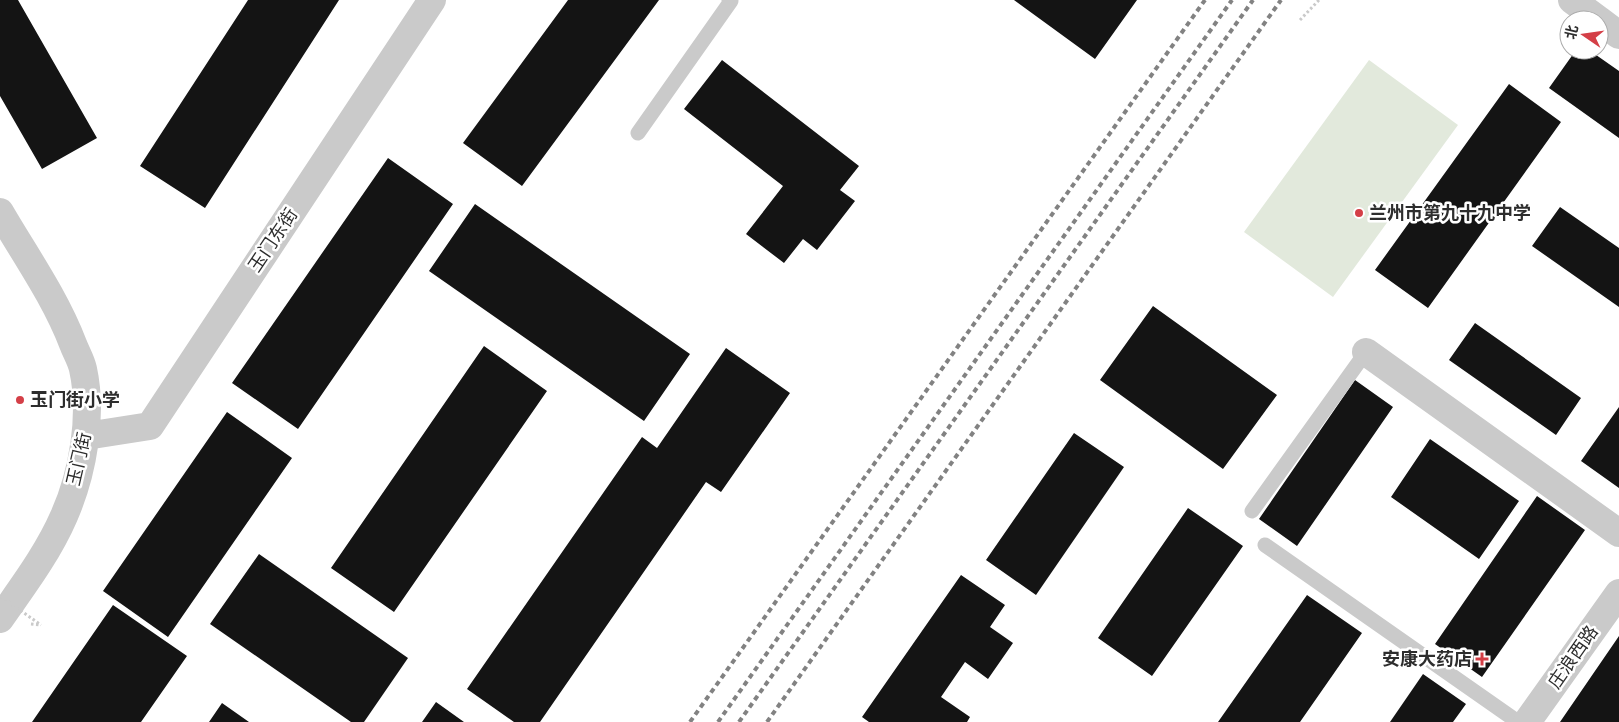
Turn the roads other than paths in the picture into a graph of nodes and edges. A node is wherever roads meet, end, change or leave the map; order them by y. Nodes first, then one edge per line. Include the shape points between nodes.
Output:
1 (432, 0) edge
2 (729, 0) edge
3 (1572, 0) edge
4 (1586, 10) edge
5 (638, 133) dead end
6 (0, 212) edge
7 (1366, 352) joint
8 (86, 436) junction
9 (1252, 512) dead end
10 (1619, 534) edge
11 (1265, 545) dead end
12 (1619, 592) edge
13 (0, 619) edge
14 (1518, 722) edge
15 (1527, 722) edge

1 - 8 street, 玉门东街 via 150,426
2 - 5 lane
3 - 4 street
6 - 8 street, 玉门街 via 64,320 82,368 88,404
7 - 9 lane
7 - 10 street
8 - 13 street, 玉门街 via 64,516 36,567
11 - 14 lane
12 - 15 street, 庄浪西路

